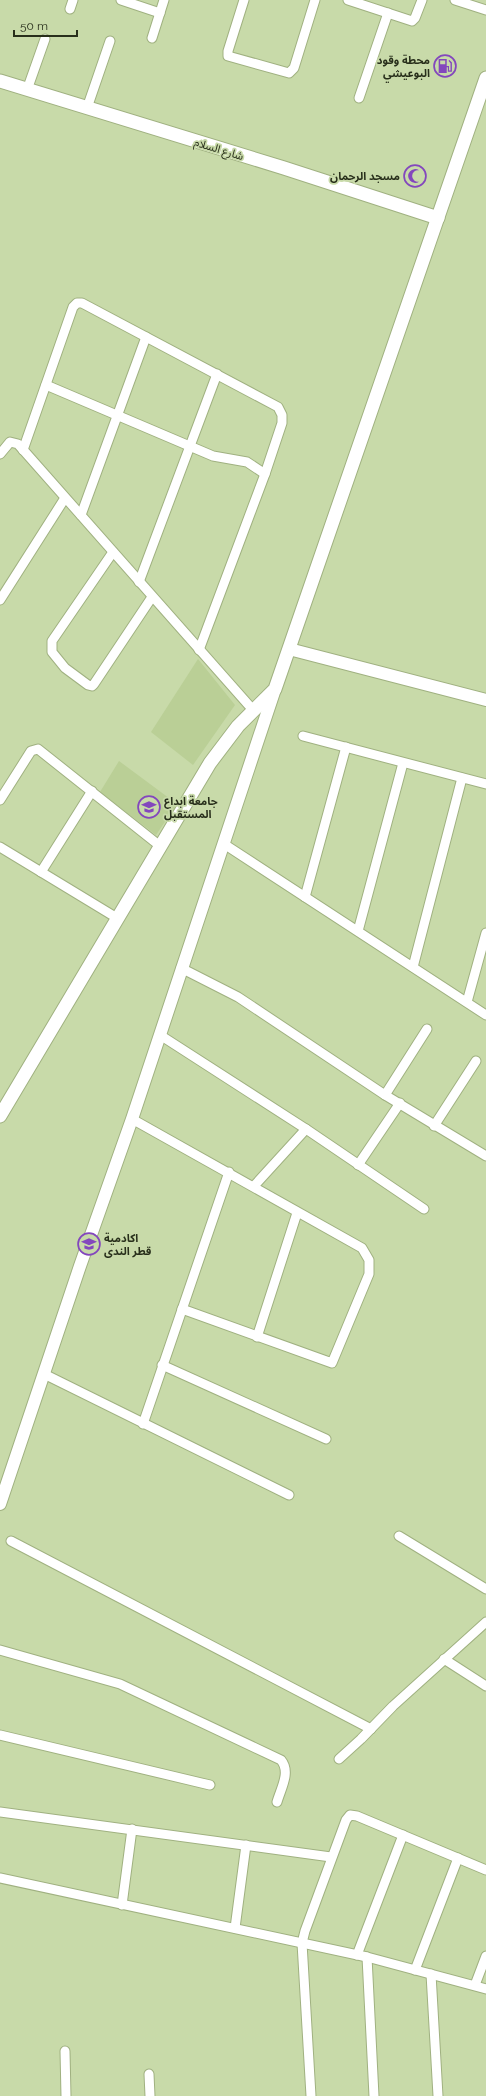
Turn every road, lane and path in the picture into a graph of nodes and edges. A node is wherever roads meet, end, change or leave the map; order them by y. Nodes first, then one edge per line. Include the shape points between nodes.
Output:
1 (73, 0) edge
2 (121, 0) edge
3 (164, 0) edge
4 (244, 0) edge
5 (315, 0) edge
6 (348, 0) edge
7 (422, 0) edge
8 (455, 0) edge
9 (70, 9) dead end
10 (486, 10) edge
11 (160, 13) junction
12 (388, 13) junction
13 (152, 38) dead end
14 (45, 39) dead end
15 (110, 41) dead end
16 (486, 78) edge
17 (0, 82) edge
18 (28, 90) junction
19 (359, 98) dead end
20 (87, 108) junction
21 (438, 218) junction
22 (146, 337) junction
23 (217, 374) junction
24 (46, 385) junction
25 (117, 416) junction
26 (190, 446) junction
27 (23, 450) junction
28 (0, 454) edge
29 (265, 474) junction
30 (65, 498) junction
31 (80, 515) junction
32 (113, 552) junction
33 (139, 582) junction
34 (152, 596) junction
35 (0, 600) edge
36 (289, 649) junction
37 (199, 650) junction
38 (275, 689) junction
39 (486, 700) edge
40 (252, 710) junction
41 (304, 736) dead end
42 (346, 747) junction
43 (403, 763) junction
44 (462, 778) junction
45 (486, 784) edge
46 (92, 791) junction
47 (0, 800) edge
48 (224, 844) junction
49 (160, 846) junction
50 (0, 847) edge
51 (41, 872) junction
52 (305, 897) junction
53 (117, 918) junction
54 (358, 931) junction
55 (486, 933) edge
56 (413, 967) junction
57 (181, 968) junction
58 (468, 1002) junction
59 (486, 1014) edge
60 (427, 1029) dead end
61 (160, 1035) junction
62 (476, 1061) dead end
63 (385, 1095) junction
64 (400, 1103) junction
65 (0, 1116) edge
66 (132, 1119) junction
67 (434, 1126) junction
68 (306, 1129) junction
69 (486, 1156) edge
70 (358, 1164) junction
71 (229, 1172) junction
72 (254, 1186) junction
73 (424, 1209) dead end
74 (297, 1213) junction
75 (182, 1308) junction
76 (257, 1337) junction
77 (162, 1365) junction
78 (44, 1374) junction
79 (143, 1424) junction
80 (326, 1439) dead end
81 (289, 1495) dead end
82 (0, 1504) edge
83 (399, 1536) dead end
84 (11, 1541) dead end
85 (486, 1589) edge
86 (486, 1622) edge
87 (0, 1650) edge
88 (444, 1659) junction
89 (486, 1686) edge
90 (371, 1729) junction
91 (0, 1735) edge
92 (339, 1759) dead end
93 (210, 1785) dead end
94 (276, 1802) dead end
95 (0, 1812) edge
96 (132, 1829) junction
97 (403, 1834) junction
98 (246, 1845) junction
99 (331, 1857) junction
100 (458, 1858) junction
101 (486, 1870) edge
102 (0, 1878) edge
103 (122, 1905) junction
104 (235, 1928) junction
105 (302, 1943) junction
106 (357, 1955) junction
107 (486, 1956) edge
108 (367, 1957) junction
109 (415, 1970) junction
110 (431, 1974) junction
111 (475, 1985) junction
112 (486, 1990) edge
113 (65, 2051) dead end
114 (149, 2074) dead end
115 (66, 2096) edge
116 (150, 2096) edge
117 (311, 2096) edge
118 (374, 2096) edge
119 (438, 2096) edge

1 - 9 street
2 - 11 street
3 - 11 street
4 - 5 street via 228,56 289,73 294,68
6 - 12 street
7 - 12 street via 414,20
8 - 10 street
11 - 13 street
12 - 19 street
14 - 18 street
15 - 20 street
16 - 21 main road
17 - 18 main road, شارع السلام
18 - 20 main road, شارع السلام
20 - 21 main road, شارع السلام
21 - 36 main road
22 - 23 street
22 - 24 street via 82,303 76,304
22 - 25 street
23 - 26 street
23 - 29 street via 275,405 280,411 282,423
24 - 25 street
24 - 27 street
25 - 26 street
25 - 31 street
26 - 29 street via 219,458 242,460
26 - 33 street
27 - 28 street via 18,444 10,442
27 - 30 street
29 - 37 street
30 - 31 street
30 - 35 street
31 - 32 street
32 - 33 street
32 - 34 street via 52,641 52,652 65,668 92,686
33 - 34 street
34 - 37 street
36 - 38 main road
36 - 39 street
37 - 40 street
38 - 40 main road
38 - 48 street
40 - 49 main road via 219,750
41 - 42 street
42 - 43 street
42 - 52 street
43 - 44 street
43 - 54 street
44 - 45 street
44 - 56 street
46 - 47 street via 43,752 34,749
46 - 49 street
46 - 51 street
48 - 52 street
48 - 57 street
49 - 53 main road
50 - 51 street
51 - 53 street
52 - 54 street
53 - 65 main road
54 - 56 street
55 - 58 street
56 - 58 street
57 - 61 street
57 - 63 street via 238,997
58 - 59 street
60 - 63 street
61 - 66 street
61 - 68 street
62 - 67 street
63 - 64 street
64 - 67 street
64 - 70 street
66 - 71 street
66 - 78 street
67 - 69 street
68 - 70 street
68 - 72 street
70 - 73 street
71 - 72 street
71 - 75 street
72 - 74 street
74 - 76 street
74 - 76 street via 362,1248 369,1260 368,1274 332,1363
75 - 76 street
75 - 77 street
77 - 79 street
77 - 80 street
78 - 79 street
78 - 82 street
79 - 81 street
83 - 85 street
84 - 90 street
86 - 88 street
87 - 94 street via 120,1684 282,1760 286,1765 286,1771
88 - 89 street
88 - 90 street
90 - 92 street
91 - 93 street
95 - 96 street
96 - 98 street
96 - 103 street
97 - 99 street via 350,1815
97 - 100 street
97 - 106 street
98 - 99 street
98 - 104 street
99 - 105 street
100 - 101 street
100 - 109 street
102 - 103 street
103 - 104 street
104 - 105 street
105 - 106 street
105 - 117 street
106 - 108 street
107 - 111 street
108 - 109 street
108 - 118 street
109 - 110 street
110 - 111 street
110 - 119 street
111 - 112 street
113 - 115 street
114 - 116 street

